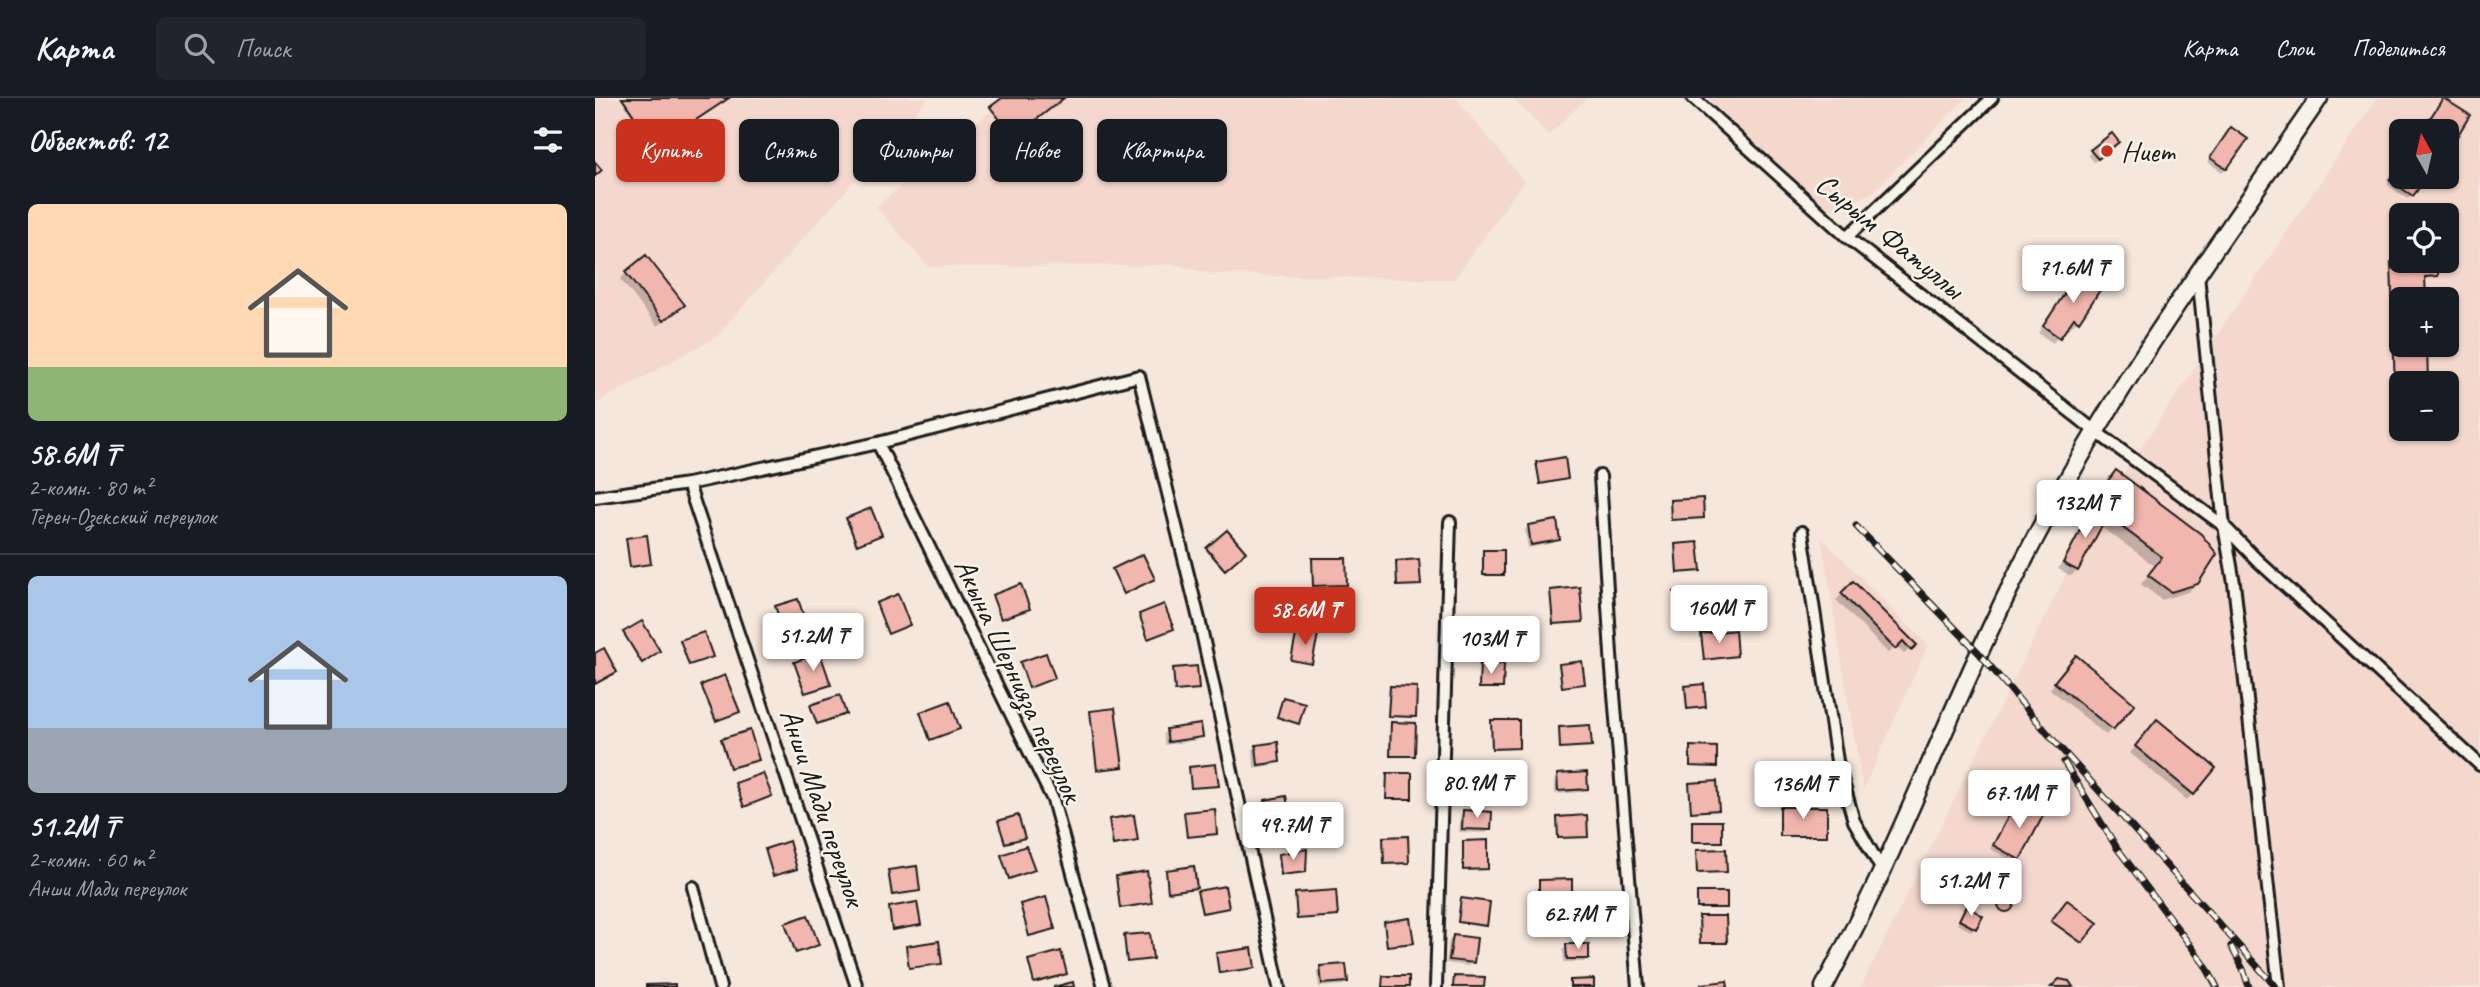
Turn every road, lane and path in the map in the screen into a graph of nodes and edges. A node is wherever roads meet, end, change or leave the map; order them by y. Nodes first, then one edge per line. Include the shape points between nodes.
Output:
1 (1693, 98) edge
2 (1992, 98) edge
3 (2319, 98) edge
4 (1847, 237) junction
5 (2198, 275) junction
6 (2095, 431) junction
7 (878, 443) junction
8 (1600, 476) dead end
9 (688, 484) junction
10 (595, 497) edge
11 (1450, 522) dead end
12 (2224, 526) junction
13 (1802, 532) dead end
14 (2480, 765) edge
15 (1882, 870) junction
16 (694, 887) dead end
17 (720, 987) edge
18 (857, 987) edge
19 (1104, 987) edge
20 (1279, 987) edge
21 (1436, 987) edge
22 (1638, 987) edge
23 (1824, 987) edge
24 (2279, 987) edge

1 - 4 street, Сырым Фатуллы
2 - 4 street
3 - 5 main road
4 - 6 street, Сырым Фатуллы
5 - 6 main road
5 - 12 street
6 - 12 street, Сырым Фатуллы
6 - 15 main road via 2008,590
7 - 9 street
7 - 19 street, Акына Шернияза переулок via 1053,800
7 - 20 street via 1139,376 1199,619
8 - 22 street
9 - 10 street
9 - 18 street, Анши Мади переулок
11 - 21 street
12 - 14 street, Сырым Фатуллы
12 - 24 street
13 - 15 street via 1837,761 1854,821
15 - 23 main road
16 - 17 street

